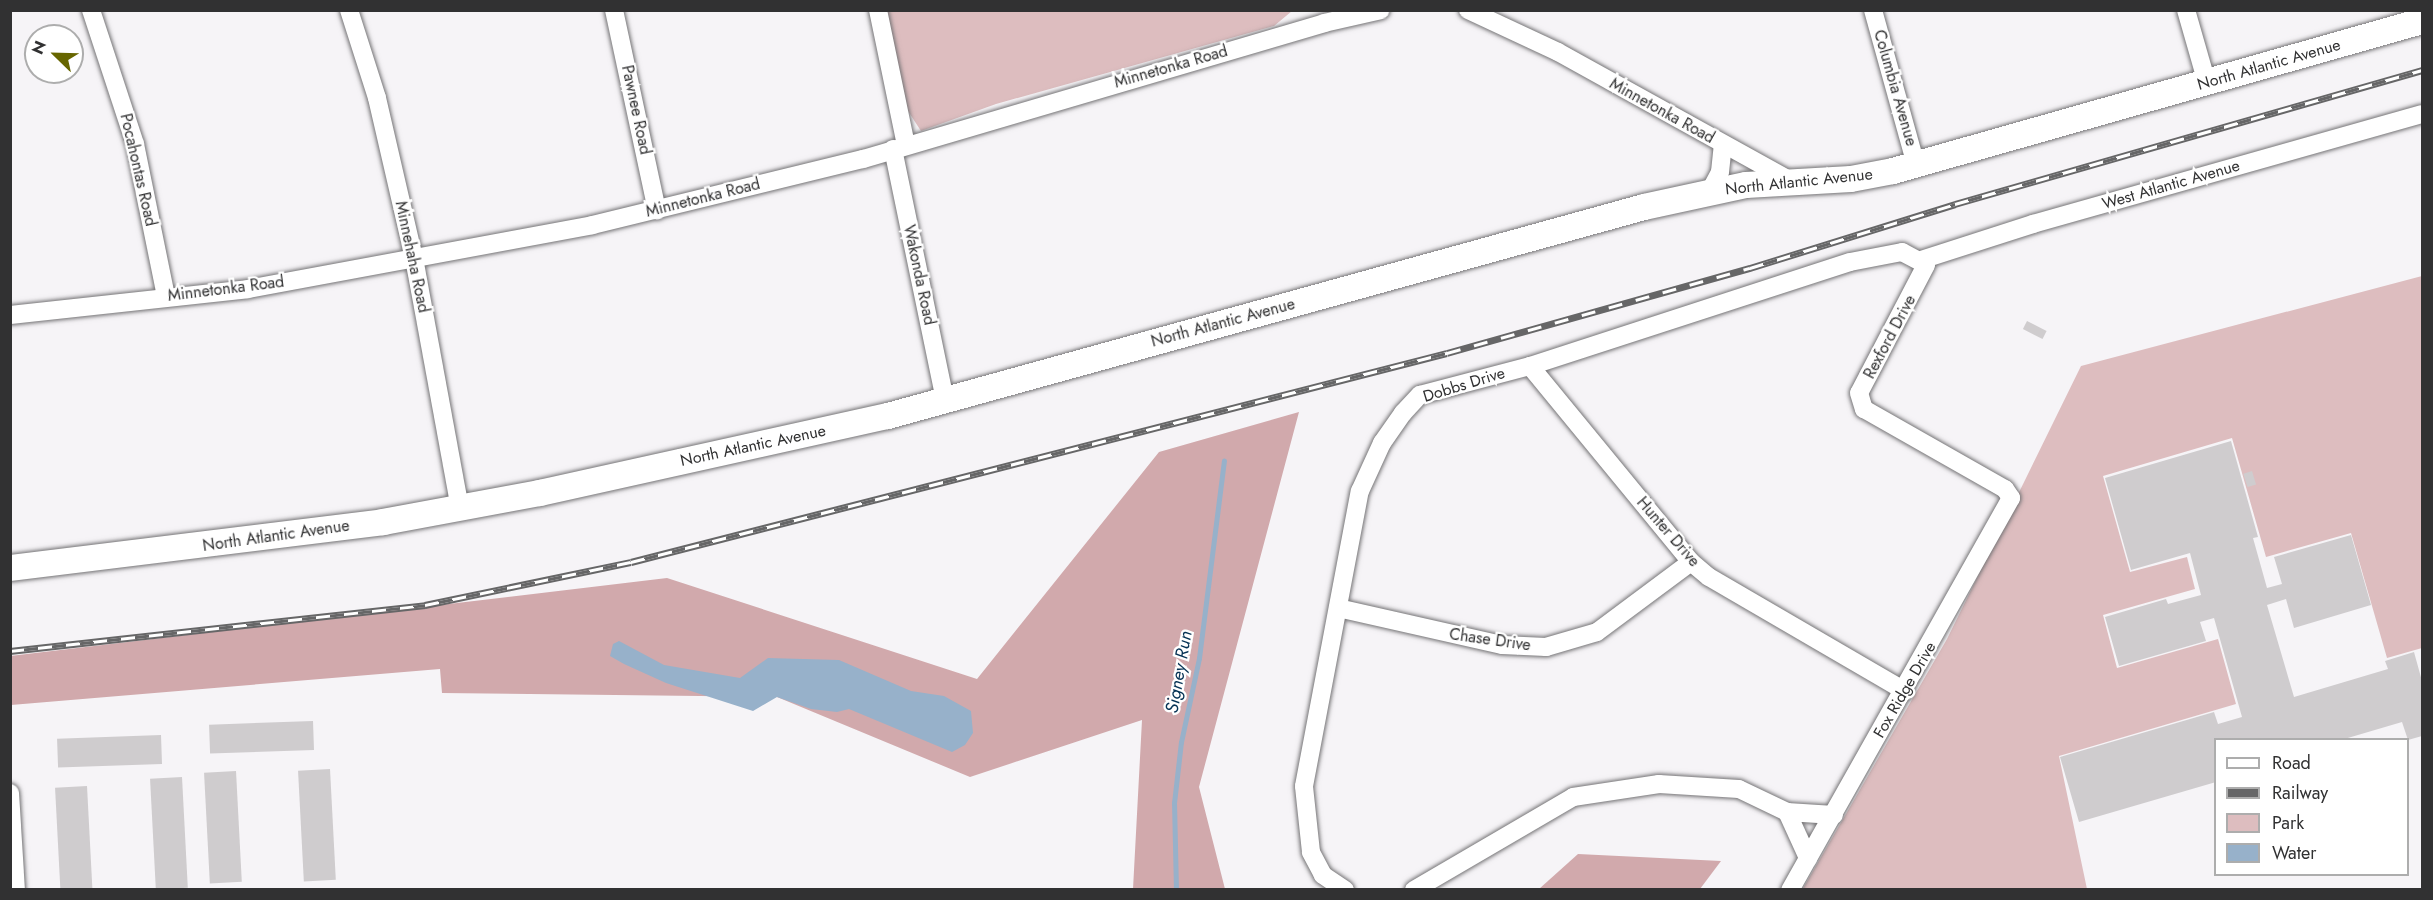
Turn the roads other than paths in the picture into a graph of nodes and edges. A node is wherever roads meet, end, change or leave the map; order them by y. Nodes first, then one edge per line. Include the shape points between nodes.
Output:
1 (92, 10) edge
2 (349, 10) edge
3 (614, 10) edge
4 (878, 10) edge
5 (1381, 10) edge
6 (1468, 10) edge
7 (1873, 10) edge
8 (2186, 10) edge
9 (1322, 17) edge
10 (2422, 21) edge
11 (2207, 83) junction
12 (2422, 114) edge
13 (1723, 145) junction
14 (899, 147) junction
15 (1916, 165) junction
16 (1791, 181) junction
17 (1710, 191) junction
18 (657, 210) junction
19 (414, 258) junction
20 (1917, 258) junction
21 (166, 297) junction
22 (10, 315) edge
23 (1530, 366) junction
24 (945, 400) junction
25 (2005, 489) joint
26 (460, 508) junction
27 (1691, 562) junction
28 (10, 568) edge
29 (1338, 608) junction
30 (1905, 691) junction
31 (10, 793) edge
32 (1787, 812) junction
33 (1834, 815) junction
34 (1808, 858) junction
35 (16, 890) edge
36 (1345, 890) edge
37 (1414, 890) edge
38 (1790, 890) edge

1 - 21 street, Pocahontas Road via 135,144
2 - 19 street, Minnehaha Road via 377,98
3 - 18 street, Pawnee Road
4 - 14 street, Wakonda Road
5 - 9 street, Minnetonka Road
6 - 13 street, Minnetonka Road via 1558,52
7 - 15 street, Columbia Avenue
8 - 11 street
9 - 14 street, Minnetonka Road
10 - 11 street, North Atlantic Avenue
11 - 15 street, North Atlantic Avenue
12 - 20 street, West Atlantic Avenue
13 - 16 street, Minnetonka Road
13 - 17 street via 1720,172
14 - 18 street, Minnetonka Road
14 - 24 street, Wakonda Road
15 - 16 street, North Atlantic Avenue via 1851,179
16 - 17 street, North Atlantic Avenue
17 - 24 street, North Atlantic Avenue
18 - 19 street, Minnetonka Road
19 - 21 street, Minnetonka Road via 248,289
19 - 26 street, Minnehaha Road
20 - 23 street, Dobbs Drive via 1902,252 1850,262
20 - 25 street, Rexford Drive via 1926,265 1924,274 1859,393 1864,409
21 - 22 street, Minnetonka Road
23 - 27 street, Hunter Drive
23 - 29 street, Dobbs Drive via 1420,395 1403,413 1382,443 1360,491
24 - 26 street, North Atlantic Avenue via 807,434
25 - 30 street, Fox Ridge Drive via 2011,498 1997,527
26 - 28 street, North Atlantic Avenue via 373,524
27 - 29 street, Chase Drive via 1597,632 1546,647 1502,645 1437,633
27 - 30 street, Hunter Drive via 1709,577
29 - 36 street, Dobbs Drive via 1304,786 1311,852 1323,875
30 - 33 street, Fox Ridge Drive
31 - 35 street
32 - 33 street
32 - 34 street
32 - 37 street via 1739,789 1659,784 1573,797
33 - 34 street, Fox Ridge Drive
34 - 38 street, Fox Ridge Drive

